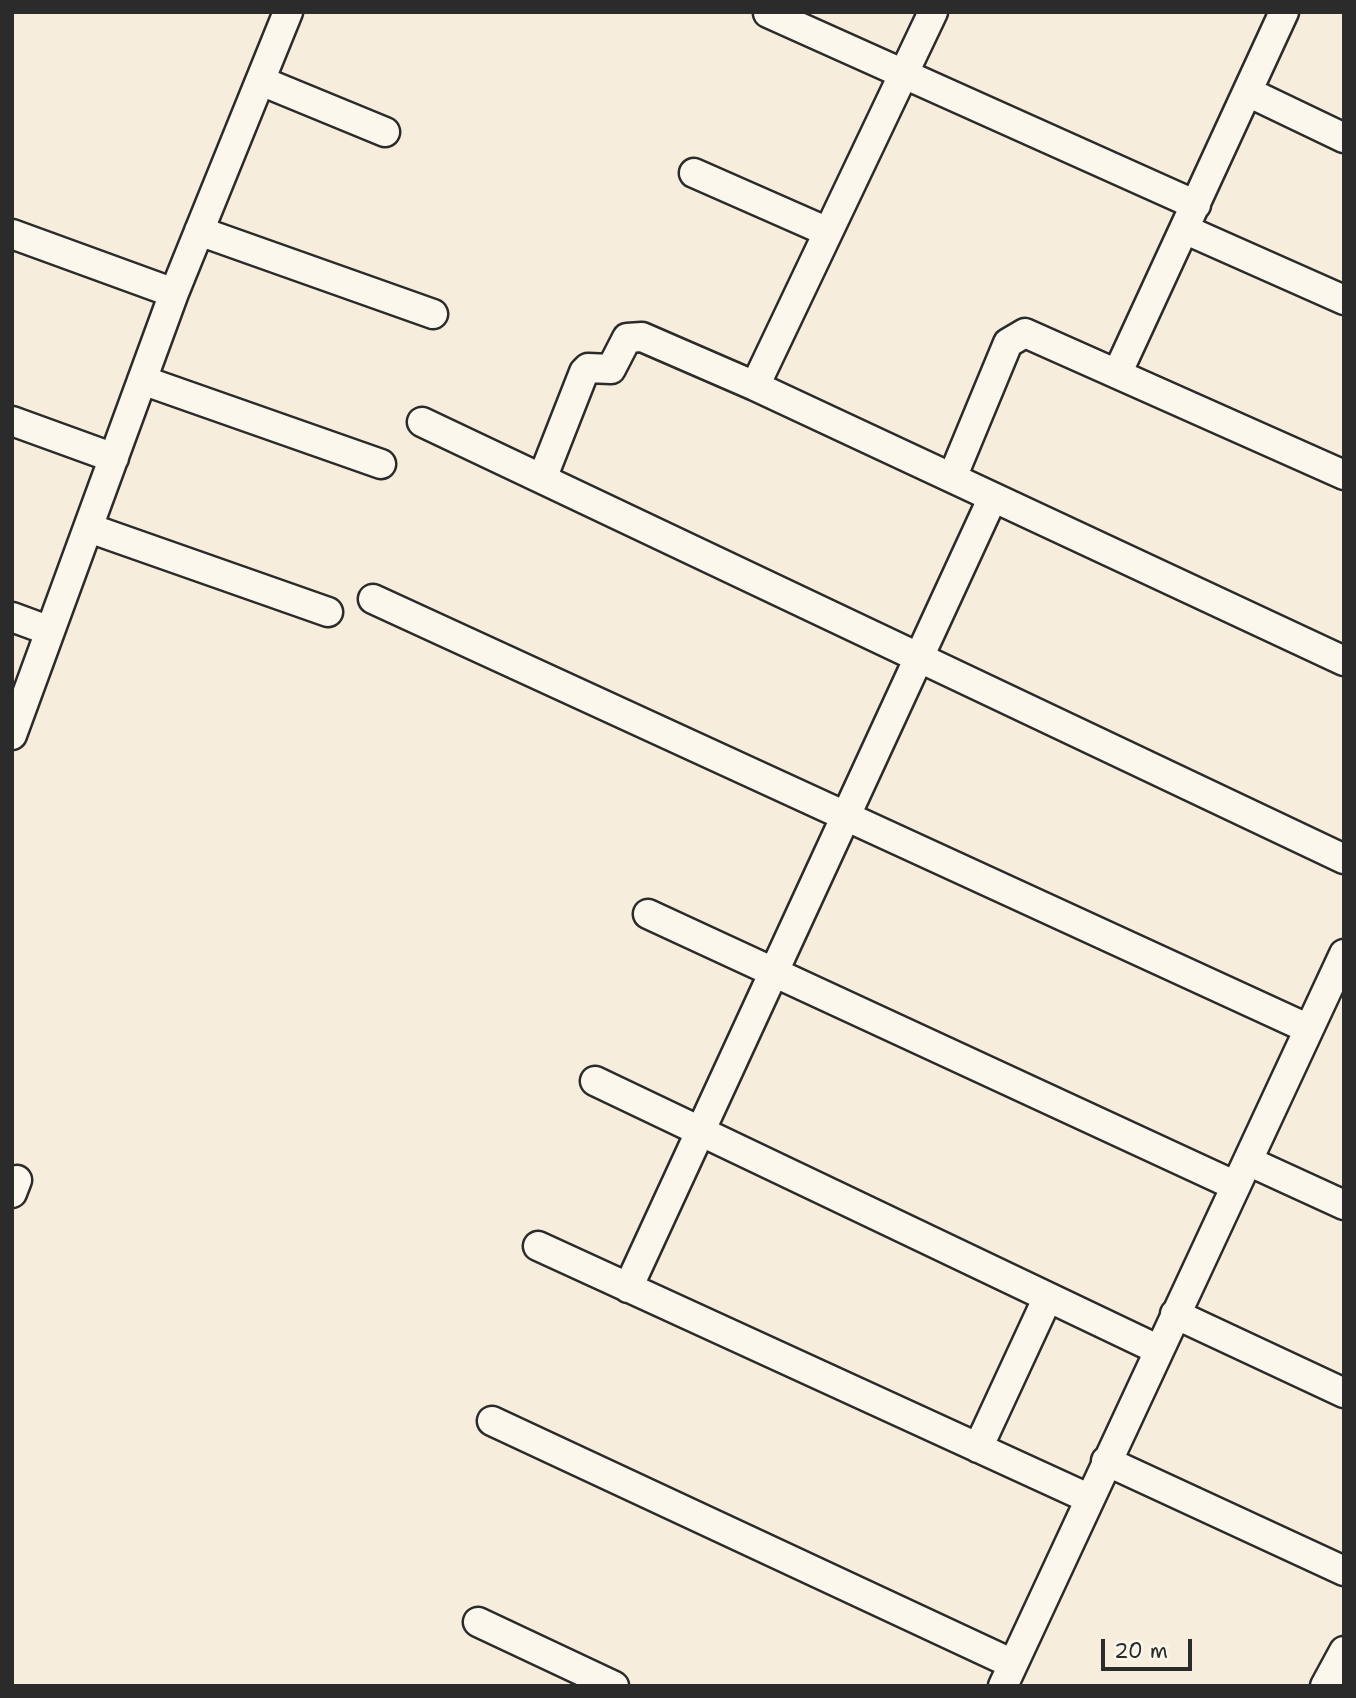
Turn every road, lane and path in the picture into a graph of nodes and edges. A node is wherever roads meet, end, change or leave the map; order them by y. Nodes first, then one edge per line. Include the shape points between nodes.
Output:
1 (288, 12) edge
2 (933, 12) edge
3 (768, 13) edge
4 (1273, 18) edge
5 (904, 74) junction
6 (261, 80) junction
7 (1248, 92) junction
8 (385, 132) dead end
9 (1344, 138) edge
10 (694, 173) dead end
11 (1190, 217) junction
12 (200, 231) junction
13 (828, 232) junction
14 (12, 234) edge
15 (174, 293) junction
16 (1344, 300) edge
17 (433, 314) dead end
18 (1117, 374) junction
19 (142, 380) junction
20 (755, 386) junction
21 (12, 421) edge
22 (422, 422) dead end
23 (114, 458) junction
24 (381, 464) dead end
25 (1344, 475) edge
26 (953, 478) junction
27 (542, 479) junction
28 (993, 497) junction
29 (89, 528) junction
30 (373, 599) dead end
31 (328, 612) dead end
32 (12, 617) edge
33 (50, 631) junction
34 (919, 658) junction
35 (1344, 661) edge
36 (12, 735) edge
37 (846, 816) junction
38 (1344, 859) edge
39 (648, 914) dead end
40 (1344, 954) edge
41 (774, 972) junction
42 (1334, 1002) edge
43 (1309, 1029) junction
44 (595, 1081) dead end
45 (701, 1131) junction
46 (1248, 1161) junction
47 (1236, 1186) junction
48 (1344, 1205) edge
49 (538, 1246) dead end
50 (628, 1288) junction
51 (1048, 1297) junction
52 (1175, 1314) junction
53 (1159, 1350) junction
54 (1344, 1393) edge
55 (492, 1421) dead end
56 (978, 1448) junction
57 (1106, 1461) junction
58 (1088, 1498) junction
59 (1344, 1571) edge
60 (478, 1622) dead end
61 (1344, 1651) edge
62 (1008, 1675) edge
63 (614, 1686) edge
64 (1325, 1686) edge

1 - 6 street
2 - 5 street
3 - 5 street
4 - 7 street
5 - 11 street
5 - 13 street
6 - 8 street
6 - 12 street
7 - 9 street
7 - 11 street
10 - 13 street
11 - 16 street
11 - 18 street
12 - 15 street
12 - 17 street
13 - 20 street
14 - 15 street
15 - 19 street
18 - 25 street
18 - 26 street via 1025,333 1015,336 1008,343
19 - 23 street
19 - 24 street
20 - 26 street
20 - 27 street via 642,337 627,338 611,369 588,368 584,372
21 - 23 street
22 - 27 street
23 - 29 street
26 - 28 street
27 - 34 street
28 - 34 street
28 - 35 street
29 - 31 street
29 - 33 street
30 - 37 street
32 - 33 street
33 - 36 street
34 - 37 street
34 - 38 street
37 - 41 street
37 - 43 street
39 - 41 street
40 - 42 street
41 - 45 street
41 - 47 street
42 - 43 street
43 - 46 street
44 - 45 street
45 - 50 street
45 - 51 street
46 - 47 street
46 - 48 street
47 - 52 street
49 - 50 street
50 - 56 street
51 - 53 street
51 - 56 street
52 - 53 street
52 - 54 street
53 - 57 street
55 - 62 street
56 - 58 street
57 - 58 street
57 - 59 street
58 - 62 street
60 - 63 street
61 - 64 street

